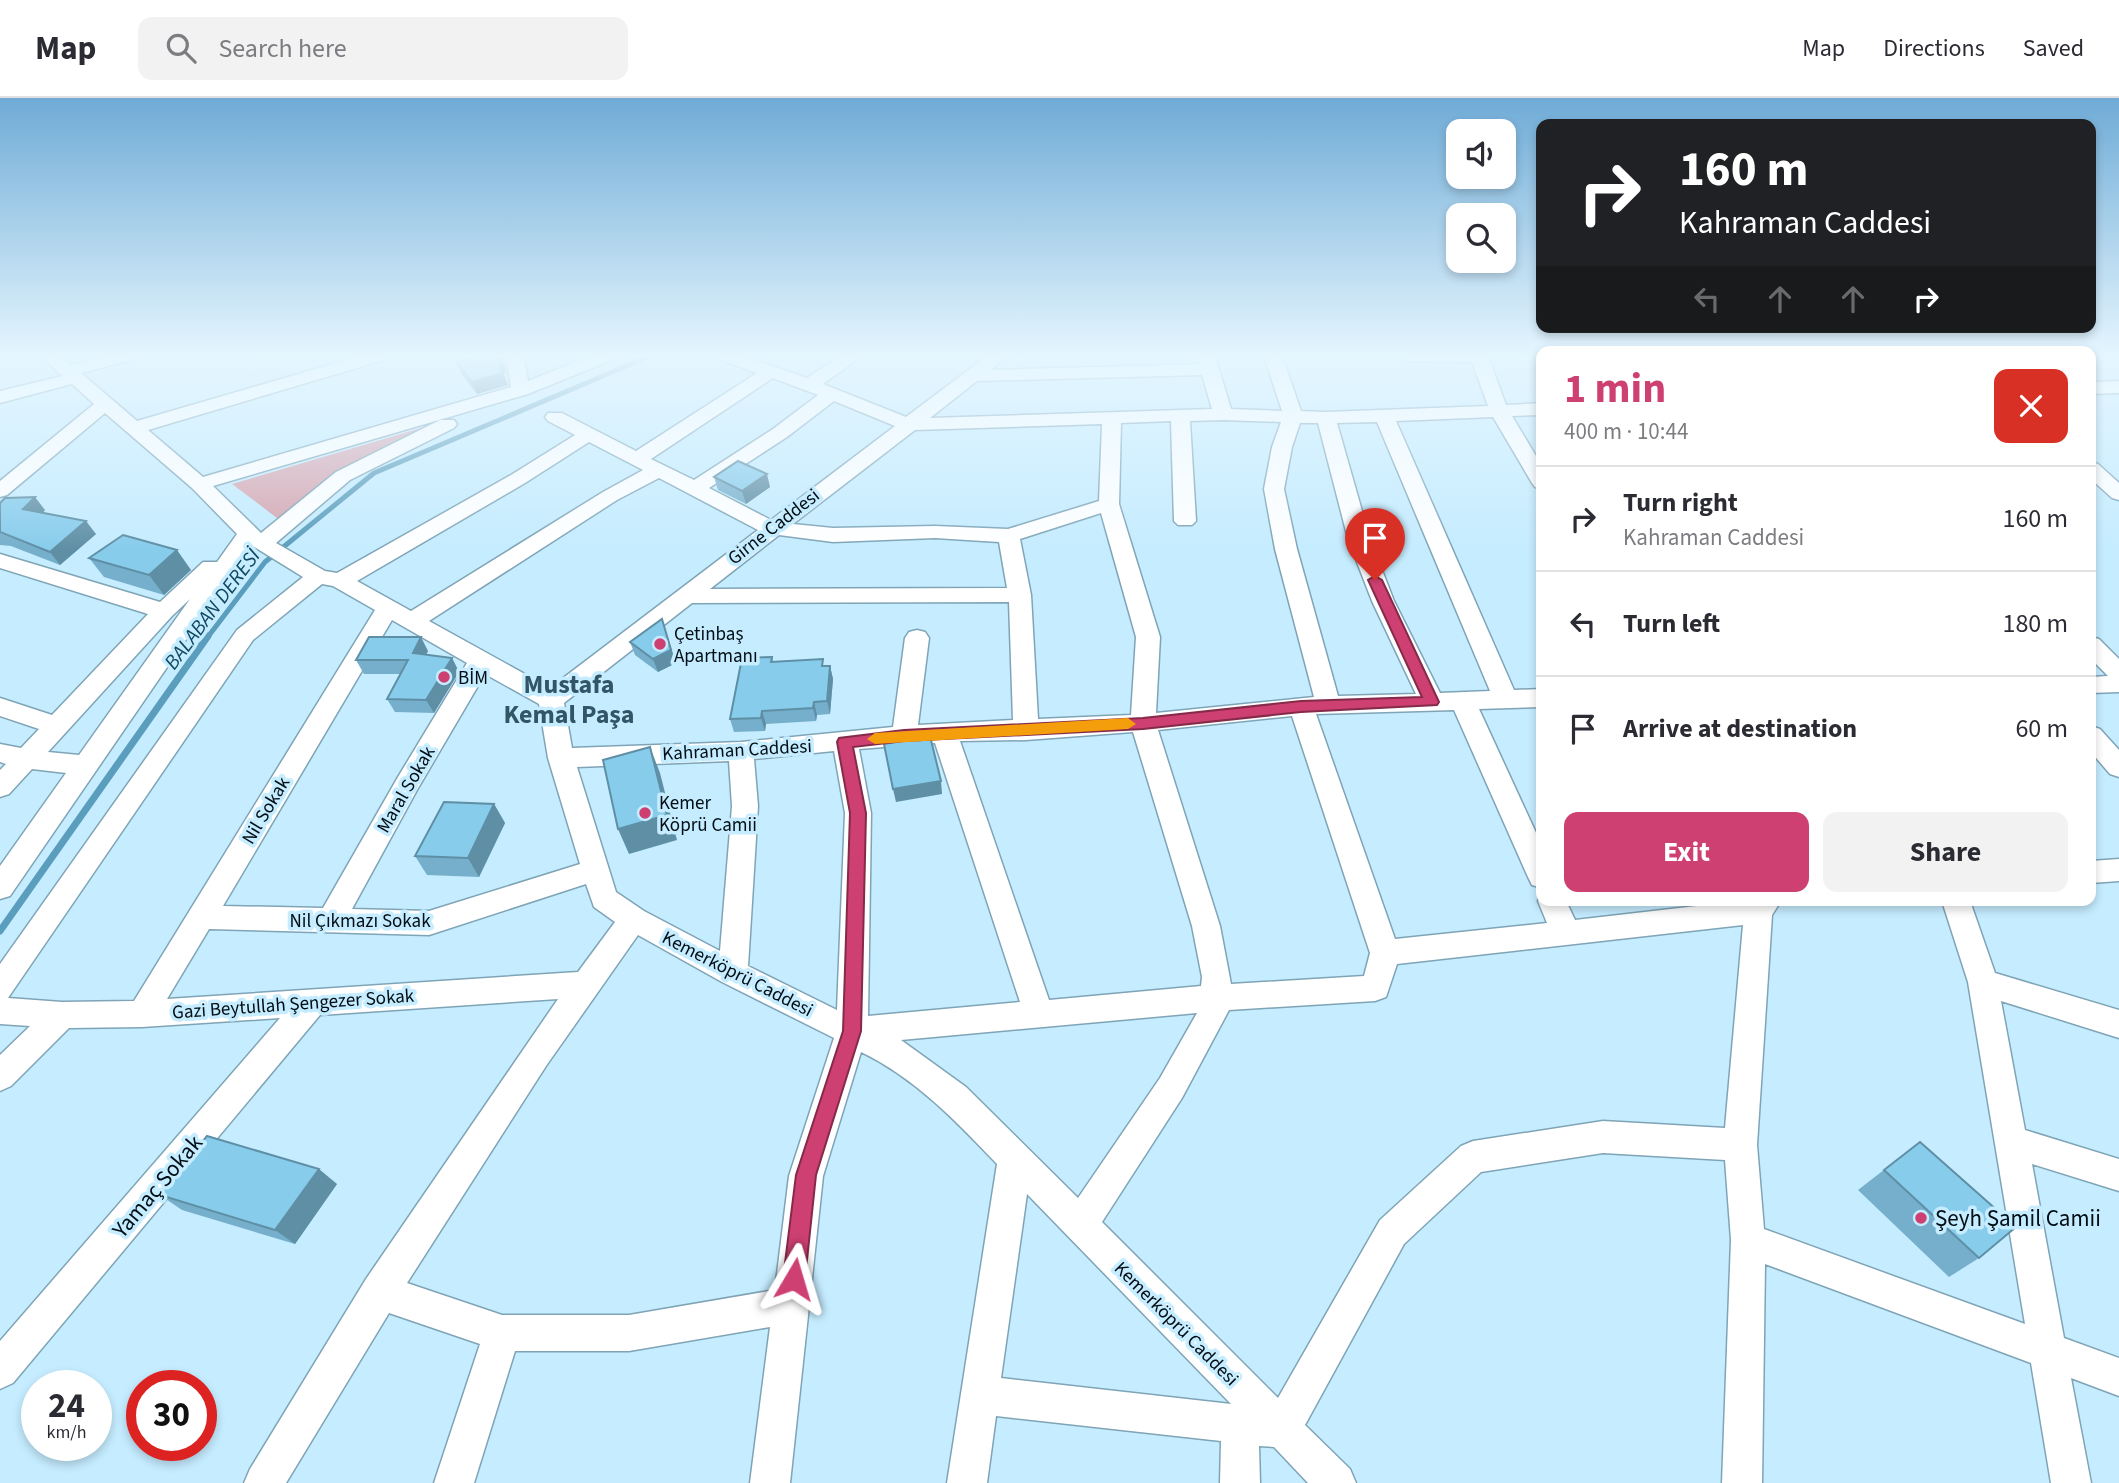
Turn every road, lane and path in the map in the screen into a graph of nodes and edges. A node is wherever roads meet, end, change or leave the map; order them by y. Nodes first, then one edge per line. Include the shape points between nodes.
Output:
1 (85, 421) edge
2 (124, 421) edge
3 (158, 421) edge
4 (414, 421) edge
5 (456, 421) edge
6 (562, 421) edge
7 (696, 421) edge
8 (796, 421) edge
9 (899, 421) edge
10 (911, 421) edge
11 (1022, 421) edge
12 (1112, 421) edge
13 (1180, 421) edge
14 (1291, 421) edge
15 (1326, 421) edge
16 (1386, 421) edge
17 (1505, 421) edge
18 (907, 424) junction
19 (133, 428) junction
20 (589, 434) junction
21 (637, 459) junction
22 (659, 470) junction
23 (1536, 473) edge
24 (2096, 473) edge
25 (199, 484) junction
26 (694, 489) junction
27 (0, 491) edge
28 (2119, 495) edge
29 (1109, 504) junction
30 (1185, 521) dead end
31 (771, 528) junction
32 (1009, 536) junction
33 (260, 541) junction
34 (0, 561) edge
35 (329, 578) junction
36 (1020, 595) junction
37 (684, 596) junction
38 (164, 611) junction
39 (400, 614) junction
40 (917, 638) dead end
41 (2096, 650) edge
42 (482, 659) junction
43 (2119, 673) edge
44 (2119, 684) edge
45 (2096, 685) edge
46 (1536, 698) edge
47 (551, 699) junction
48 (1506, 699) junction
49 (1463, 701) junction
50 (1432, 702) junction
51 (1315, 706) junction
52 (0, 707) edge
53 (1143, 723) junction
54 (58, 726) junction
55 (1026, 731) junction
56 (945, 734) junction
57 (904, 735) junction
58 (845, 742) junction
59 (2096, 742) edge
60 (741, 751) junction
61 (0, 753) edge
62 (561, 758) junction
63 (27, 759) junction
64 (87, 766) junction
65 (2119, 767) edge
66 (0, 787) edge
67 (1536, 864) edge
68 (596, 870) junction
69 (2119, 870) edge
70 (2096, 872) edge
71 (0, 888) edge
72 (1554, 906) edge
73 (1763, 906) edge
74 (1958, 906) edge
75 (201, 917) junction
76 (634, 919) junction
77 (331, 920) junction
78 (1566, 932) junction
79 (1385, 953) junction
80 (733, 973) junction
81 (1983, 982) junction
82 (585, 984) junction
83 (0, 988) edge
84 (1215, 998) junction
85 (313, 1001) junction
86 (0, 1011) edge
87 (142, 1014) junction
88 (1039, 1014) junction
89 (62, 1015) junction
90 (2119, 1024) edge
91 (852, 1031) junction
92 (0, 1076) edge
93 (2010, 1141) junction
94 (1740, 1145) junction
95 (1014, 1158) junction
96 (2119, 1175) edge
97 (1080, 1225) junction
98 (1748, 1240) junction
99 (379, 1292) junction
100 (791, 1305) junction
101 (502, 1333) junction
102 (2048, 1351) junction
103 (0, 1370) edge
104 (2119, 1377) edge
105 (980, 1395) junction
106 (1240, 1424) junction
107 (1282, 1429) junction
108 (264, 1483) edge
109 (454, 1483) edge
110 (770, 1483) edge
111 (967, 1483) edge
112 (1240, 1483) edge
113 (1336, 1483) edge
114 (1742, 1483) edge
115 (2071, 1483) edge

1 - 27 street
2 - 19 street
3 - 19 street
4 - 25 street
5 - 33 street via 343,476
6 - 20 street
7 - 21 street
8 - 26 street
9 - 18 street
10 - 18 street, Girne Caddesi
11 - 18 street
12 - 29 street
13 - 30 street
14 - 51 street via 1274,489
15 - 50 street via 1359,539
16 - 48 street
17 - 23 street
18 - 31 street, Girne Caddesi
19 - 25 street
20 - 21 street
20 - 35 street via 518,479
21 - 22 street
22 - 26 street
22 - 39 street
24 - 28 street
25 - 33 street
26 - 31 street
29 - 32 street
29 - 53 street via 1148,636
31 - 32 street via 833,535 935,532
31 - 37 street, Girne Caddesi
32 - 36 street
33 - 35 street
33 - 38 street
33 - 64 street
34 - 38 street
35 - 39 street
35 - 83 street via 245,635
36 - 37 street
36 - 55 street
37 - 47 street, Girne Caddesi
38 - 54 street
39 - 42 street
39 - 75 street, Nil Sokak
40 - 57 street
41 - 43 street
42 - 47 street
42 - 77 street, Maral Sokak
44 - 45 street
46 - 48 street, Kahraman Caddesi
47 - 62 street, Kemerköprü Caddesi
48 - 49 street, Kahraman Caddesi
49 - 50 street, Kahraman Caddesi
49 - 67 street
50 - 51 street, Kahraman Caddesi
51 - 53 street, Kahraman Caddesi
51 - 79 street
52 - 54 street
53 - 55 street, Kahraman Caddesi
53 - 84 street via 1206,926 1217,977
54 - 63 street
55 - 56 street, Kahraman Caddesi
56 - 57 street, Kahraman Caddesi
56 - 88 street
57 - 58 street, Kahraman Caddesi
58 - 60 street, Kahraman Caddesi
58 - 91 street via 858,813
59 - 65 street
60 - 62 street, Kahraman Caddesi
60 - 80 street via 745,806
61 - 63 street
62 - 68 street, Kemerköprü Caddesi
63 - 64 street
63 - 66 street
64 - 71 street
68 - 76 street, Kemerköprü Caddesi via 604,898
68 - 77 street, Nil Çıkmazı Sokak via 429,923
69 - 70 street
72 - 78 street
73 - 78 street
73 - 94 street
74 - 81 street
75 - 77 street, Nil Çıkmazı Sokak
75 - 87 street, Nil Sokak
76 - 80 street, Kemerköprü Caddesi
76 - 82 street
78 - 79 street
79 - 84 street via 1375,988
80 - 91 street, Kemerköprü Caddesi
81 - 90 street
81 - 93 street
82 - 85 street, Gazi Beytullah Şengezer Sokak
82 - 99 street
84 - 88 street
84 - 97 street via 1214,1012 1171,1088
85 - 87 street, Gazi Beytullah Şengezer Sokak
85 - 103 street, Yamaç Sokak
86 - 89 street, Gazi Beytullah Şengezer Sokak
87 - 89 street, Gazi Beytullah Şengezer Sokak
88 - 91 street
89 - 92 street
91 - 95 street, Kemerköprü Caddesi via 895,1053 956,1098
91 - 100 street via 806,1175
93 - 96 street
93 - 102 street
94 - 98 street
94 - 107 street via 1603,1137 1473,1157 1392,1232
95 - 97 street, Kemerköprü Caddesi
95 - 105 street
97 - 107 street, Kemerköprü Caddesi
98 - 102 street
98 - 114 street
99 - 101 street
99 - 108 street
100 - 101 street via 629,1333
100 - 110 street
101 - 109 street
102 - 104 street
102 - 115 street
105 - 106 street
105 - 111 street
106 - 107 street
106 - 112 street
107 - 113 street, Kemerköprü Caddesi

